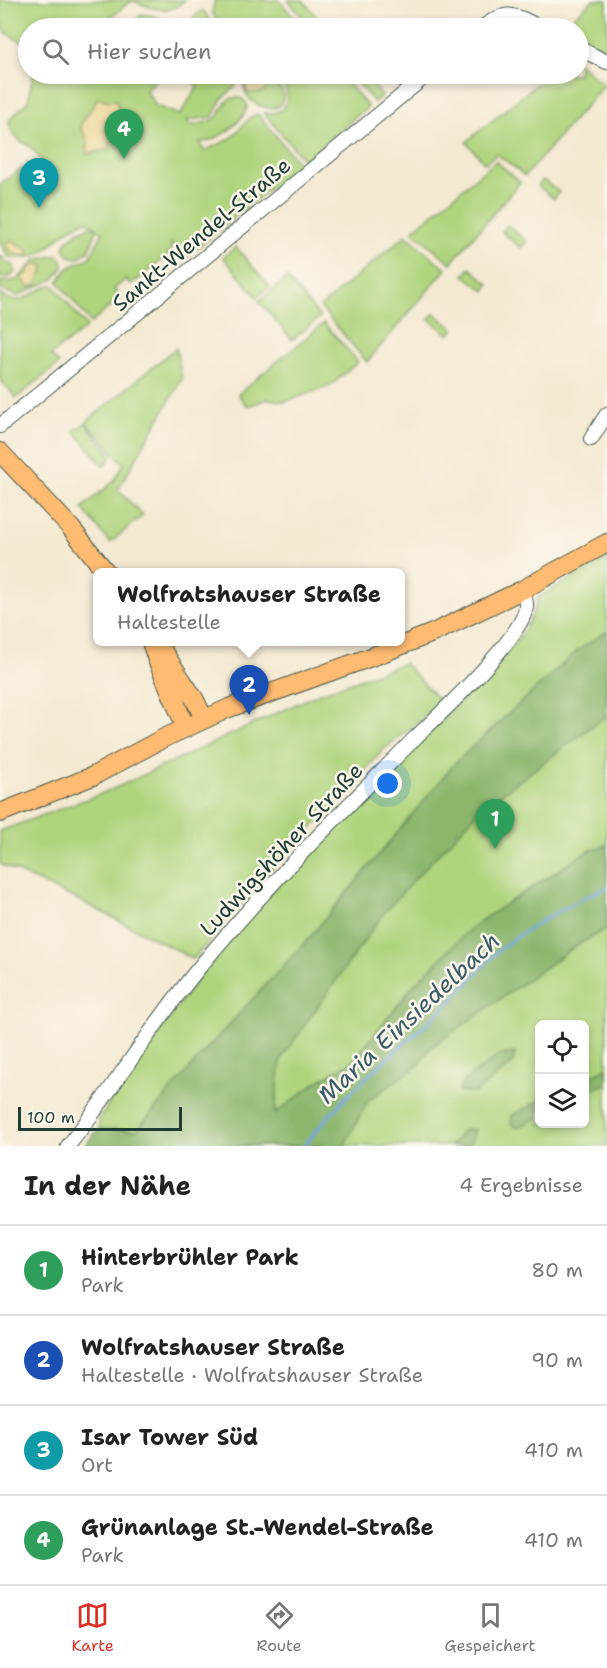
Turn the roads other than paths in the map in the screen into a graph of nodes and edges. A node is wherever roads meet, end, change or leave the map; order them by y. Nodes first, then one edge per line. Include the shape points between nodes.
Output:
1 (497, 18) edge
2 (519, 18) edge
3 (589, 53) edge
4 (607, 62) edge
5 (416, 84) edge
6 (607, 414) edge
7 (0, 426) edge
8 (591, 439) dead end
9 (0, 452) edge
10 (607, 543) edge
11 (102, 568) edge
12 (522, 590) junction
13 (405, 644) edge
14 (154, 646) edge
15 (157, 646) edge
16 (400, 646) edge
17 (204, 719) junction
18 (186, 728) junction
19 (0, 813) edge
20 (68, 1146) edge

1 - 2 street via 506,14
3 - 4 street
5 - 7 street, Sankt-Wendel-Straße
6 - 8 street
9 - 11 main road via 71,528
10 - 12 main road
12 - 13 main road
12 - 20 street, Ludwigshöher Straße via 526,607 523,618 487,667 257,900 157,1022
14 - 18 main road
15 - 17 main road via 195,699
16 - 17 main road
17 - 18 main road
18 - 19 main road via 93,776

